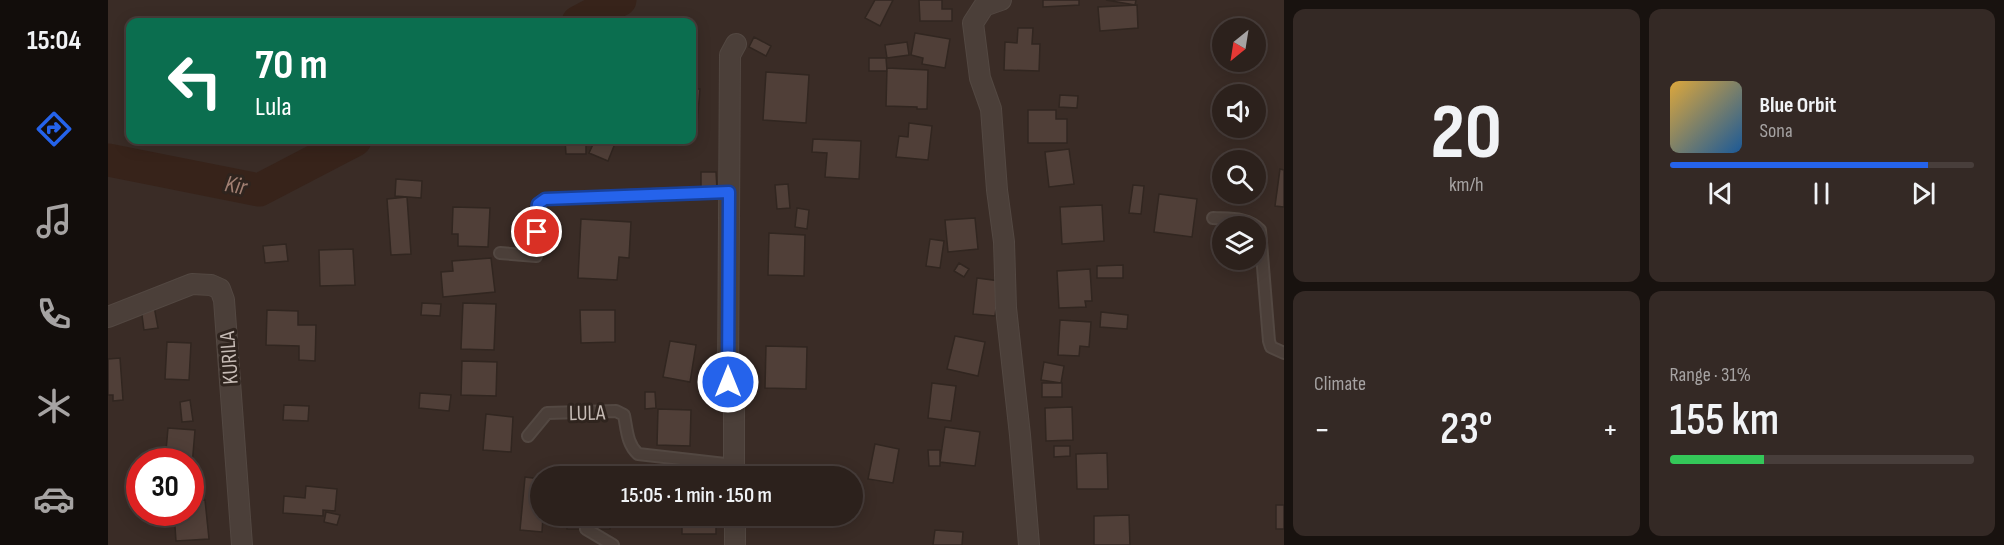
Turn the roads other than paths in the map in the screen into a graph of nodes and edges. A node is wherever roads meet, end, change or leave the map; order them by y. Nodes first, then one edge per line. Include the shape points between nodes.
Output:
1 (1001, 0) edge
2 (736, 44) dead end
3 (729, 192) junction
4 (500, 253) dead end
5 (1263, 270) edge
6 (108, 317) edge
7 (1284, 353) edge
8 (528, 436) dead end
9 (706, 466) edge
10 (734, 466) edge
11 (735, 526) edge
12 (586, 529) dead end
13 (242, 545) edge
14 (613, 545) edge
15 (735, 545) edge
16 (1029, 545) edge

1 - 16 street via 984,6 973,23 980,78 991,109
2 - 3 street, LULA via 730,55
3 - 4 lane via 545,199 538,204 536,256
3 - 10 street, LULA via 728,382 734,405
5 - 7 lane via 1269,341 1271,347
6 - 13 street, KURILA via 192,284 219,289 224,300
8 - 9 lane, LULA via 548,413 616,411 624,415 629,441 638,454
11 - 15 street
12 - 14 lane

